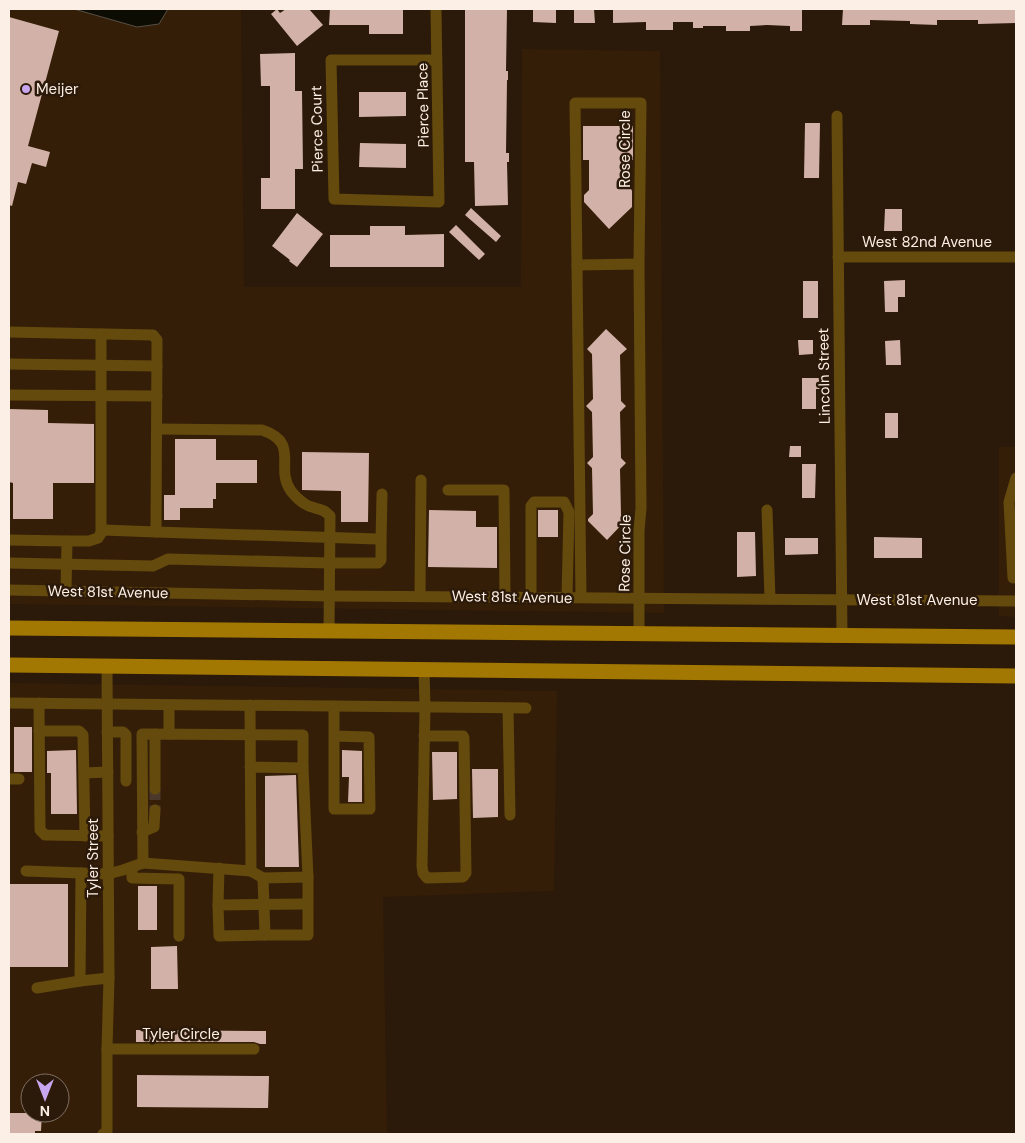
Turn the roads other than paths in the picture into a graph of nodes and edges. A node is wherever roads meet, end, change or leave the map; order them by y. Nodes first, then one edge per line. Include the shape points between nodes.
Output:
1 (436, 9) edge
2 (437, 60) junction
3 (837, 116) dead end
4 (438, 202) joint
5 (838, 257) junction
6 (1016, 258) edge
7 (639, 264) junction
8 (577, 265) junction
9 (9, 332) edge
10 (100, 334) junction
11 (9, 364) edge
12 (101, 365) junction
13 (157, 366) junction
14 (9, 395) edge
15 (101, 396) junction
16 (157, 396) junction
17 (157, 429) junction
18 (1016, 478) edge
19 (421, 480) dead end
20 (448, 490) dead end
21 (382, 494) dead end
22 (767, 510) dead end
23 (156, 532) junction
24 (101, 533) junction
25 (330, 538) junction
26 (9, 540) edge
27 (67, 541) junction
28 (381, 542) junction
29 (9, 563) edge
30 (66, 563) junction
31 (330, 563) junction
32 (1014, 589) edge
33 (9, 590) edge
34 (66, 591) junction
35 (329, 596) junction
36 (420, 596) junction
37 (505, 597) junction
38 (531, 597) junction
39 (567, 597) junction
40 (582, 597) junction
41 (639, 598) junction
42 (770, 599) junction
43 (842, 600) junction
44 (9, 628) edge
45 (329, 631) junction
46 (639, 634) junction
47 (842, 636) junction
48 (1016, 637) edge
49 (9, 665) edge
50 (107, 666) junction
51 (424, 669) junction
52 (1016, 676) edge
53 (9, 703) edge
54 (39, 703) junction
55 (107, 704) junction
56 (170, 704) junction
57 (250, 705) junction
58 (334, 706) junction
59 (424, 707) junction
60 (508, 708) junction
61 (526, 708) dead end
62 (39, 731) junction
63 (107, 732) junction
64 (155, 734) junction
65 (169, 734) junction
66 (250, 735) junction
67 (334, 736) junction
68 (424, 736) junction
69 (250, 767) junction
70 (303, 768) junction
71 (108, 772) junction
72 (84, 773) junction
73 (126, 781) dead end
74 (155, 789) tunnel mouth
75 (155, 810) tunnel mouth
76 (510, 815) dead end
77 (142, 832) junction
78 (85, 836) junction
79 (108, 836) junction
80 (137, 865) junction
81 (218, 868) junction
82 (26, 870) dead end
83 (251, 870) junction
84 (81, 873) junction
85 (108, 874) junction
86 (308, 877) junction
87 (263, 878) junction
88 (264, 904) junction
89 (307, 904) junction
90 (218, 905) junction
91 (265, 935) junction
92 (179, 936) dead end
93 (109, 978) junction
94 (80, 981) junction
95 (37, 988) dead end
96 (107, 1049) junction
97 (254, 1049) dead end
98 (102, 1134) edge

1 - 2 street, Pierce Place
2 - 4 street, Pierce Place
2 - 4 street, Pierce Court via 331,60 334,199
3 - 5 street, Lincoln Street
5 - 6 street, West 82nd Avenue
5 - 43 street, Lincoln Street
7 - 8 street
7 - 8 street, Rose Circle via 641,103 575,103
7 - 41 street, Rose Circle
8 - 40 street, Rose Circle
9 - 10 street
10 - 12 street
10 - 13 street via 153,336 157,340
11 - 12 street
12 - 13 street
12 - 15 street
13 - 16 street
14 - 15 street
15 - 16 street
15 - 24 street
16 - 17 street
17 - 23 street
17 - 25 street via 262,430 271,433 285,448 285,480 290,489 305,504 330,516
18 - 32 street via 1009,502
19 - 36 street
20 - 37 street via 504,490
21 - 28 street
22 - 42 street
23 - 24 street via 103,530
23 - 25 street
24 - 27 street via 89,541
25 - 28 street via 378,539
25 - 31 street
26 - 27 street
27 - 30 street
28 - 31 street via 381,560 378,563
29 - 30 street
30 - 31 street via 153,566 168,558
30 - 34 street
31 - 35 street
32 - 43 street, West 81st Avenue
33 - 34 street, West 81st Avenue
34 - 35 street, West 81st Avenue
35 - 36 street, West 81st Avenue
35 - 45 street
36 - 37 street, West 81st Avenue
37 - 38 street, West 81st Avenue
38 - 39 street, West 81st Avenue
38 - 39 street via 531,506 534,502 564,502 569,512
39 - 40 street, West 81st Avenue
40 - 41 street, West 81st Avenue
41 - 42 street, West 81st Avenue
41 - 46 street, Rose Circle
42 - 43 street, West 81st Avenue
43 - 47 street, Lincoln Street
44 - 45 main road
45 - 46 main road
46 - 47 main road
47 - 48 main road
49 - 50 main road
50 - 51 main road
50 - 55 street, Tyler Street
51 - 52 main road
51 - 59 street
53 - 54 street
54 - 55 street
54 - 62 street
55 - 56 street
55 - 63 street, Tyler Street
56 - 57 street
56 - 65 street
57 - 58 street
57 - 66 street
58 - 59 street
58 - 67 street
59 - 60 street
59 - 68 street
60 - 61 street
60 - 76 street
62 - 72 street via 80,731 83,735
62 - 78 street via 40,830 44,835
63 - 71 street, Tyler Street
63 - 73 street via 126,735
64 - 65 street
64 - 74 street
64 - 77 street via 142,734
65 - 66 street
66 - 69 street
66 - 70 street via 303,735
67 - 67 street via 334,809 370,809 369,736
68 - 68 street via 464,738 466,873 463,877 427,878 423,873
69 - 70 street
69 - 83 street
70 - 86 street
71 - 72 street
71 - 79 street, Tyler Street
72 - 78 street
75 - 77 street via 154,827
77 - 80 street
78 - 79 street
79 - 85 street, Tyler Street
80 - 81 street
80 - 85 street
80 - 92 street via 132,878 179,879
81 - 83 street
81 - 90 street
82 - 84 street
83 - 87 street
84 - 85 street
84 - 94 street
85 - 93 street, Tyler Street
86 - 87 street
86 - 89 street
87 - 88 street
88 - 89 street
88 - 90 street
88 - 91 street
89 - 91 street via 308,935
90 - 91 street via 219,936
93 - 94 street
93 - 96 street, Tyler Street
94 - 95 street
96 - 97 street, Tyler Circle
96 - 98 street, Tyler Street via 107,1132

